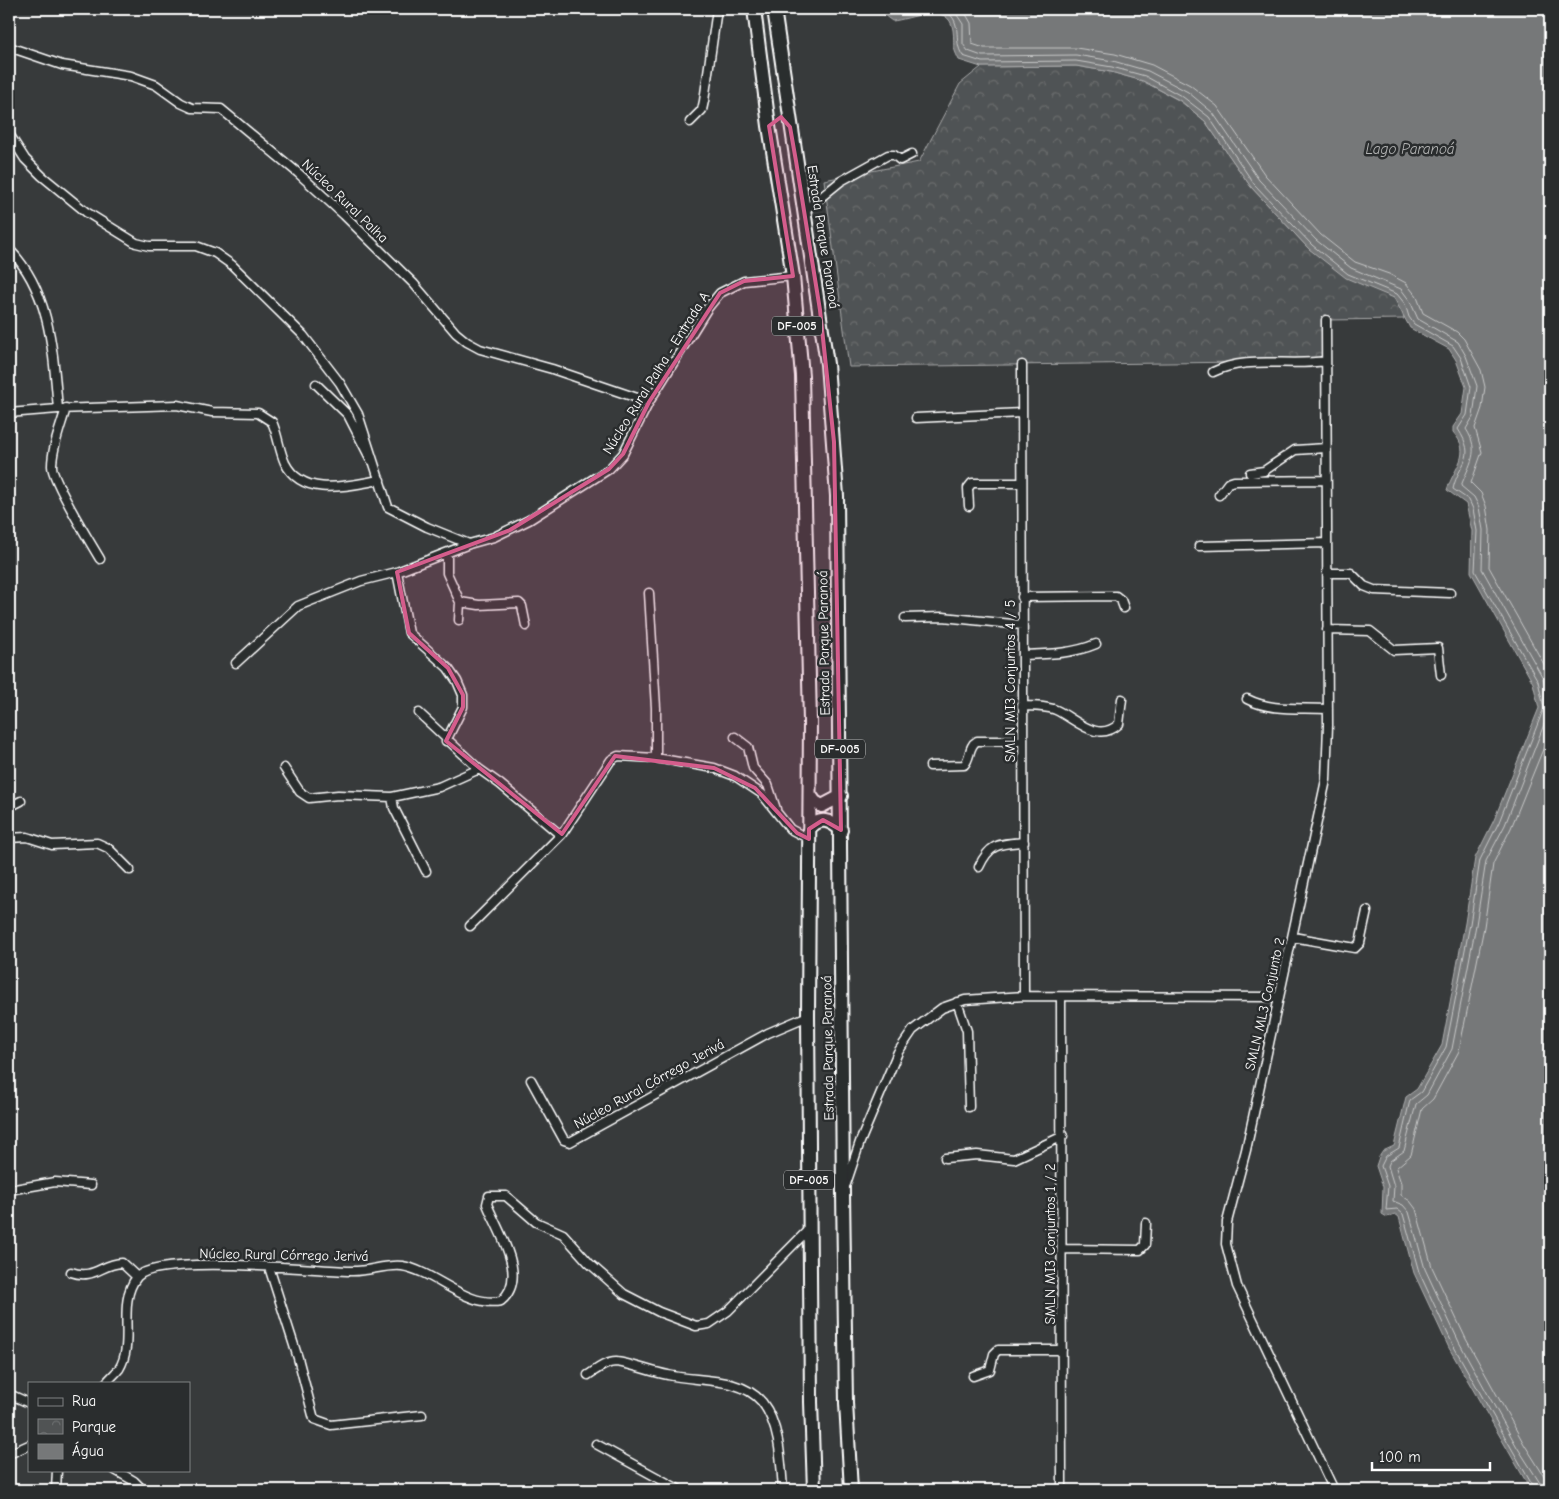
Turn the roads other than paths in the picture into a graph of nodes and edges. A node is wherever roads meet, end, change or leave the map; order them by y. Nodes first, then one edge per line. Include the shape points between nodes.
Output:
1 (716, 9) edge
2 (754, 9) edge
3 (774, 9) edge
4 (9, 47) edge
5 (690, 122) dead end
6 (769, 126) junction
7 (790, 127) junction
8 (9, 134) edge
9 (912, 154) dead end
10 (804, 212) junction
11 (9, 249) edge
12 (793, 276) junction
13 (1326, 320) dead end
14 (1325, 362) junction
15 (1022, 365) dead end
16 (1213, 372) dead end
17 (316, 384) dead end
18 (650, 402) junction
19 (62, 408) junction
20 (9, 413) edge
21 (1022, 413) junction
22 (916, 418) dead end
23 (1326, 448) junction
24 (375, 465) junction
25 (1250, 473) dead end
26 (380, 480) junction
27 (1326, 480) junction
28 (1022, 483) junction
29 (1219, 495) dead end
30 (969, 506) dead end
31 (469, 544) junction
32 (1327, 544) junction
33 (1199, 546) dead end
34 (447, 554) junction
35 (100, 559) dead end
36 (397, 572) junction
37 (1327, 573) junction
38 (649, 593) dead end
39 (1450, 593) dead end
40 (1022, 597) junction
41 (460, 602) junction
42 (1124, 608) dead end
43 (905, 618) dead end
44 (459, 620) dead end
45 (1022, 625) junction
46 (526, 626) dead end
47 (1327, 630) junction
48 (1096, 644) dead end
49 (1023, 655) junction
50 (236, 663) dead end
51 (1441, 675) dead end
52 (1122, 699) dead end
53 (1247, 699) dead end
54 (1022, 706) junction
55 (1328, 709) junction
56 (419, 713) dead end
57 (735, 737) dead end
58 (446, 740) junction
59 (1022, 742) junction
60 (656, 758) junction
61 (930, 766) dead end
62 (284, 768) dead end
63 (479, 769) junction
64 (810, 795) junction
65 (841, 796) junction
66 (392, 797) junction
67 (22, 801) dead end
68 (9, 807) edge
69 (777, 814) junction
70 (841, 830) junction
71 (562, 834) junction
72 (809, 834) junction
73 (9, 838) edge
74 (1024, 842) junction
75 (979, 868) dead end
76 (130, 870) dead end
77 (426, 871) dead end
78 (1367, 910) dead end
79 (470, 926) dead end
80 (1293, 937) junction
81 (1024, 996) junction
82 (1061, 997) junction
83 (1278, 997) junction
84 (957, 1002) junction
85 (808, 1016) junction
86 (531, 1080) dead end
87 (970, 1107) dead end
88 (1062, 1136) junction
89 (843, 1138) junction
90 (860, 1142) junction
91 (945, 1158) dead end
92 (91, 1185) dead end
93 (9, 1190) edge
94 (843, 1193) junction
95 (1146, 1223) dead end
96 (810, 1228) junction
97 (1062, 1249) junction
98 (269, 1267) junction
99 (71, 1272) dead end
100 (137, 1277) junction
101 (1062, 1350) junction
102 (588, 1376) dead end
103 (973, 1376) dead end
104 (107, 1382) edge
105 (9, 1394) edge
106 (28, 1403) edge
107 (422, 1415) dead end
108 (596, 1444) dead end
109 (28, 1445) edge
110 (9, 1454) edge
111 (57, 1472) edge
112 (118, 1472) edge
113 (56, 1490) edge
114 (143, 1490) edge
115 (680, 1490) edge
116 (783, 1490) edge
117 (814, 1490) edge
118 (851, 1490) edge
119 (1062, 1490) edge
120 (1334, 1490) edge

1 - 5 street via 702,110
2 - 6 main road, Estrada Parque Paranoá / DF-005
3 - 7 main road, Estrada Parque Paranoá / DF-005
4 - 18 street, Núcleo Rural Palha via 62,65 131,76 156,85 192,108 221,109 344,215 467,342 480,349
6 - 7 main road via 778,117
6 - 12 main road, Estrada Parque Paranoá / DF-005
7 - 10 main road, Estrada Parque Paranoá / DF-005
8 - 24 street via 25,159 42,176 86,212 136,243 205,247 232,265 302,334 326,364 358,414
9 - 10 street via 900,160 888,155 841,181
10 - 65 main road, Estrada Parque Paranoá / DF-005 via 820,310 834,442
11 - 19 street via 27,271 47,318
12 - 18 street, Núcleo Rural Palha - Entrada A via 744,281 720,293
12 - 64 main road, Estrada Parque Paranoá / DF-005 via 802,376
13 - 14 street, SMLN ML3 Conjunto 2
14 - 16 street via 1235,363
14 - 23 street, SMLN ML3 Conjunto 2
15 - 21 street, SMLN MI3 Conjuntos 4 / 5
17 - 24 street via 348,415 366,454
18 - 31 street, Núcleo Rural Palha - Entrada A via 624,454 609,469 529,520 494,537
19 - 20 street
19 - 26 street via 177,405 212,412 258,414 272,422 285,463 304,480 327,488
19 - 35 street via 52,470
21 - 22 street
21 - 28 street, SMLN MI3 Conjuntos 4 / 5
23 - 25 street via 1295,450 1264,471
23 - 27 street, SMLN ML3 Conjunto 2
24 - 26 street
26 - 31 street via 390,510
27 - 29 street via 1234,481 1228,483
27 - 32 street, SMLN ML3 Conjunto 2
28 - 30 street via 972,483 968,488
28 - 40 street, SMLN MI3 Conjuntos 4 / 5
31 - 34 street
32 - 33 street
32 - 37 street, SMLN ML3 Conjunto 2
34 - 36 street
34 - 41 street via 447,573
36 - 50 street via 308,600
36 - 58 street via 410,633 448,668 464,695 463,707
37 - 39 street via 1351,573 1364,586 1374,590
37 - 47 street, SMLN ML3 Conjunto 2
38 - 60 street
40 - 42 street via 1116,596
40 - 45 street, SMLN MI3 Conjuntos 4 / 5
41 - 44 street
41 - 46 street via 519,602
43 - 45 street via 943,616
45 - 49 street, SMLN MI3 Conjuntos 4 / 5
47 - 51 street via 1370,631 1394,650 1438,648
47 - 55 street, SMLN ML3 Conjunto 2
48 - 49 street via 1059,654
49 - 54 street, SMLN MI3 Conjuntos 4 / 5
52 - 54 street via 1119,724 1099,731 1084,728 1056,710
53 - 55 street via 1273,708
54 - 59 street, SMLN MI3 Conjuntos 4 / 5
55 - 80 street, SMLN ML3 Conjunto 2 via 1322,802
56 - 58 street
57 - 69 street via 748,747 753,768 768,785
58 - 63 street
59 - 61 street via 977,741 964,765
59 - 74 street, SMLN MI3 Conjuntos 4 / 5
60 - 69 street via 714,768 735,776 755,788
60 - 71 street via 613,758
62 - 66 street via 300,792 309,798 338,795
63 - 66 street via 433,789
63 - 71 street
64 - 65 main road via 822,806
64 - 72 main road, Estrada Parque Paranoá / DF-005
65 - 70 main road, Estrada Parque Paranoá / DF-005
66 - 77 street via 394,808
67 - 68 street
69 - 72 street via 790,829
70 - 72 main road via 823,820 818,821
70 - 89 main road, Estrada Parque Paranoá / DF-005
71 - 79 street
72 - 85 main road, Estrada Parque Paranoá / DF-005
73 - 76 street via 27,837 52,845 97,842 108,848
74 - 75 street via 993,847 985,854
74 - 81 street, SMLN MI3 Conjuntos 4 / 5
78 - 80 street via 1360,943 1355,948
80 - 83 street, SMLN ML3 Conjunto 2
81 - 82 street
81 - 84 street
82 - 83 street
82 - 88 street, SMLN MI3 Conjuntos 1 / 2
83 - 120 street, SMLN ML3 Conjunto 2 via 1246,1150 1227,1222 1226,1244 1237,1286
84 - 87 street via 968,1041
84 - 90 street via 927,1018 905,1041
85 - 86 street, Núcleo Rural Córrego Jerivá via 768,1033 570,1142 564,1140
85 - 96 main road, Estrada Parque Paranoá / DF-005
88 - 91 street via 1014,1159 976,1155
88 - 97 street, SMLN MI3 Conjuntos 1 / 2
89 - 90 street
89 - 94 main road, Estrada Parque Paranoá / DF-005
90 - 94 street
92 - 93 street via 55,1182
94 - 118 main road, Estrada Parque Paranoá / DF-005 via 846,1403
95 - 97 street via 1145,1245 1140,1250
96 - 98 street, Núcleo Rural Córrego Jerivá via 728,1311 714,1322 702,1325 676,1320 624,1294 583,1257 568,1237 536,1222 502,1195 489,1196 487,1204 511,1264 510,1288 501,1301 471,1297 422,1272 402,1266 351,1271
96 - 117 main road, Estrada Parque Paranoá / DF-005
97 - 101 street, SMLN MI3 Conjuntos 1 / 2
98 - 100 street, Núcleo Rural Córrego Jerivá via 164,1266 148,1269
98 - 107 street via 314,1419 330,1425
99 - 100 street via 86,1276 122,1263
100 - 104 street via 129,1293 125,1350 119,1368
101 - 103 street via 998,1350 990,1370
101 - 119 street, SMLN MI3 Conjuntos 1 / 2
102 - 116 street via 615,1362 745,1389 761,1401 772,1423 781,1457
105 - 106 street
108 - 115 street
109 - 110 street
111 - 113 street
112 - 114 street

